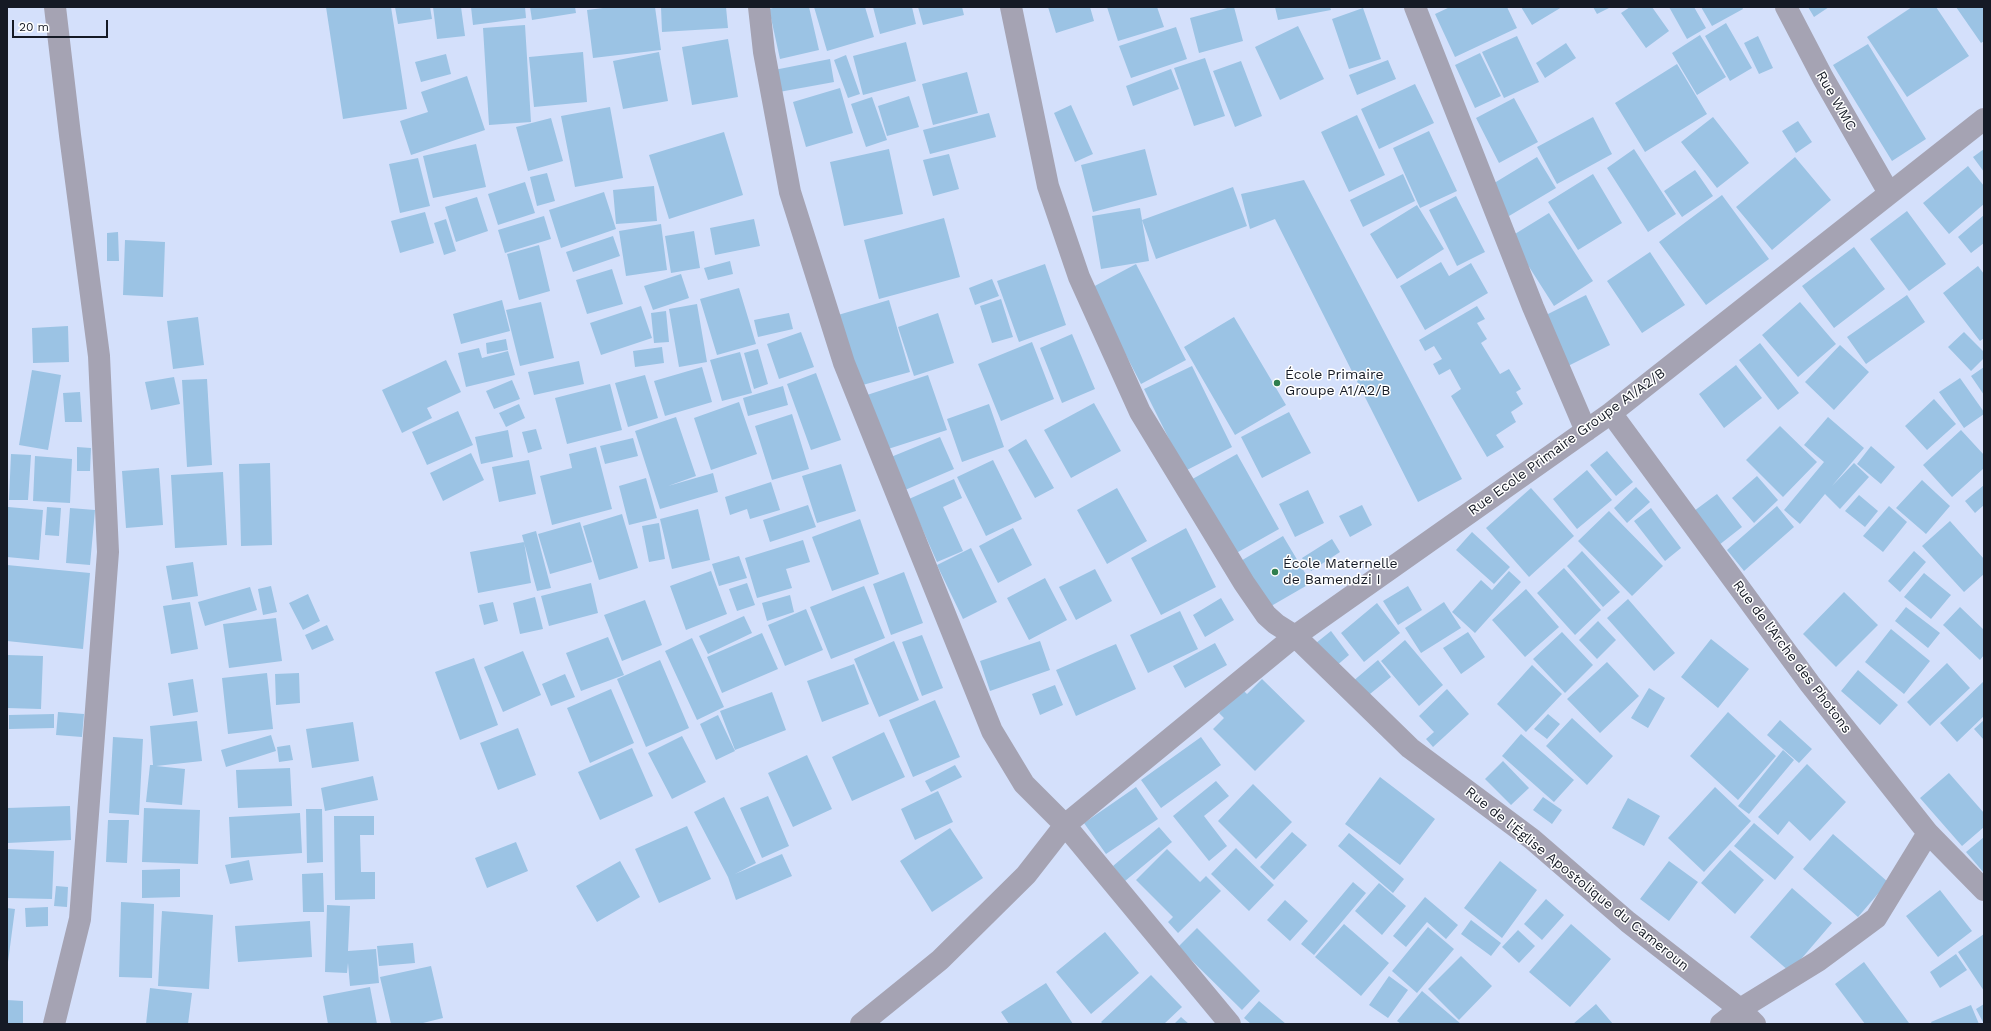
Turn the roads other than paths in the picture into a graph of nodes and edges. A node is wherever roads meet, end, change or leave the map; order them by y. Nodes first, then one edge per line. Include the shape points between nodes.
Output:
1 (55, 7) edge
2 (759, 7) edge
3 (1011, 7) edge
4 (1415, 7) edge
5 (1786, 7) edge
6 (1984, 119) edge
7 (1889, 193) junction
8 (1611, 413) junction
9 (1586, 431) junction
10 (1295, 636) junction
11 (1065, 825) junction
12 (1928, 833) junction
13 (1984, 890) edge
14 (1748, 1017) edge
15 (54, 1024) edge
16 (861, 1024) edge
17 (1230, 1024) edge
18 (1721, 1024) edge

1 - 15 street via 99,356 108,552 80,919
2 - 11 street via 764,52 790,192 844,363 992,730 1024,784
3 - 10 street, Rue de l'Église Apostolique du Cameroun via 1048,186 1082,284 1140,412 1266,615
4 - 9 street via 1532,307
5 - 7 street, Rue WMC via 1822,78
6 - 7 street, Rue Ecole Primaire Groupe A1/A2/B
7 - 8 street, Rue Ecole Primaire Groupe A1/A2/B
8 - 9 street, Rue Ecole Primaire Groupe A1/A2/B
8 - 12 street, Rue de l'Arche des Photons via 1810,684
9 - 10 street, Rue Ecole Primaire Groupe A1/A2/B
10 - 11 street, Rue Ecole Primaire Groupe A1/A2/B
10 - 14 street, Rue de l'Église Apostolique du Cameroun via 1410,748 1532,839 1628,922
11 - 16 street, Rue Ecole Primaire Groupe A1/A2/B via 1026,875 940,960
11 - 17 street
12 - 13 street, Rue de l'Arche des Photons
12 - 14 street via 1876,918
14 - 18 street

